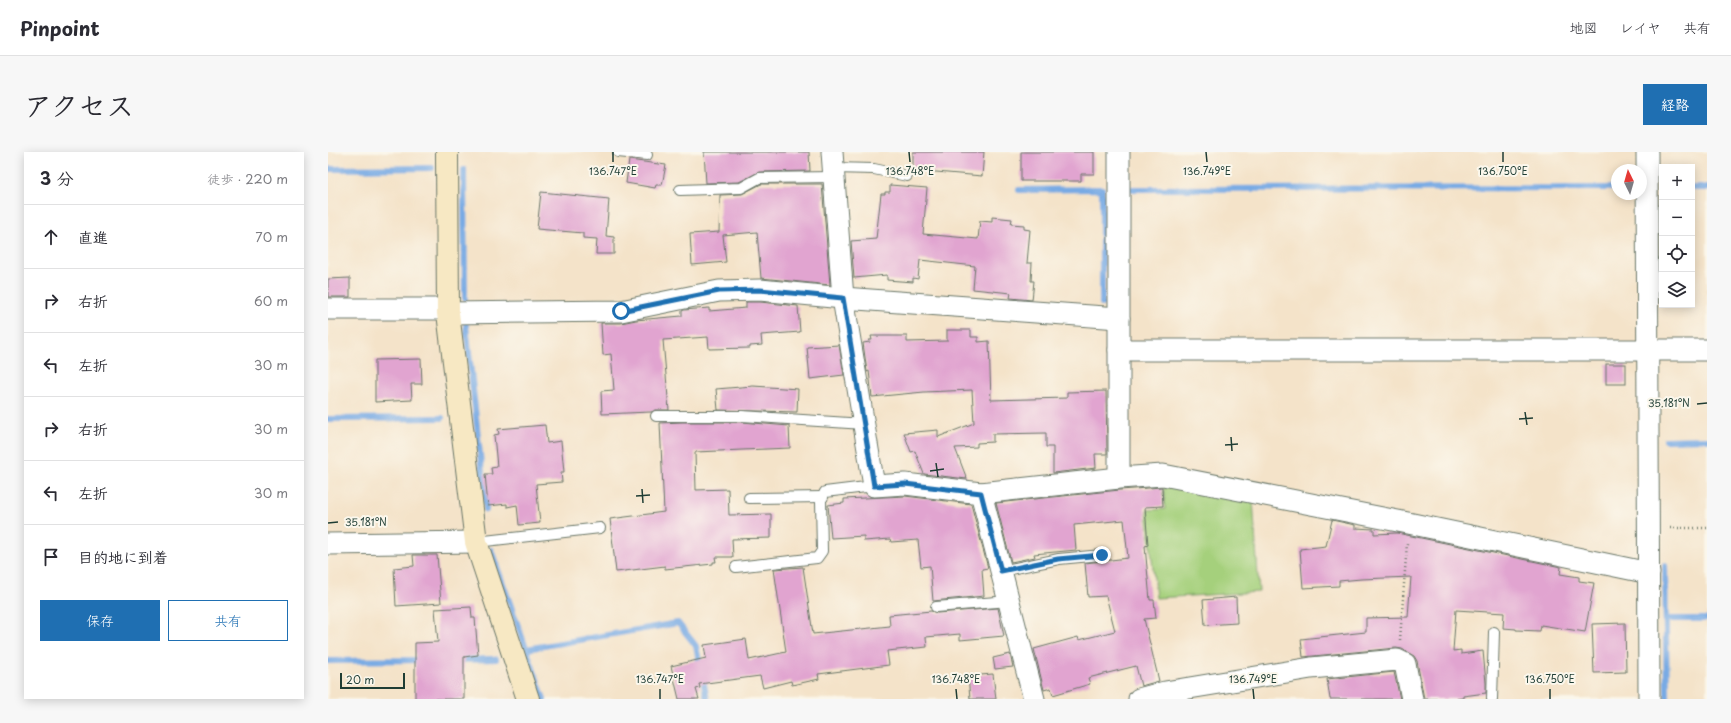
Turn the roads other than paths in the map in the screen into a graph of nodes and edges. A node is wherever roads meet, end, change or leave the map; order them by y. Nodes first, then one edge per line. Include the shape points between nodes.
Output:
1 (447, 152) edge
2 (618, 152) edge
3 (1119, 152) edge
4 (1647, 152) edge
5 (647, 155) dead end
6 (833, 166) edge
7 (907, 176) dead end
8 (680, 190) dead end
9 (843, 298) junction
10 (328, 309) edge
11 (448, 311) junction
12 (1119, 318) junction
13 (1119, 350) junction
14 (1648, 350) junction
15 (1707, 350) edge
16 (656, 416) dead end
17 (864, 424) junction
18 (1119, 478) junction
19 (874, 486) junction
20 (981, 493) junction
21 (823, 497) junction
22 (749, 498) dead end
23 (600, 528) dead end
24 (476, 542) junction
25 (328, 544) edge
26 (1102, 555) dead end
27 (736, 567) dead end
28 (1001, 571) junction
29 (1650, 573) junction
30 (1009, 601) junction
31 (936, 607) dead end
32 (1494, 632) dead end
33 (528, 699) edge
34 (1034, 699) edge
35 (1139, 699) edge
36 (1412, 699) edge
37 (1492, 699) edge
38 (1649, 699) edge

1 - 11 street
2 - 5 lane
3 - 12 street
4 - 14 street
6 - 7 lane via 874,169
6 - 8 lane via 759,178 741,188
6 - 9 street
9 - 11 street via 760,290 719,291 621,311
9 - 12 street
9 - 17 street
10 - 11 street
11 - 24 street
12 - 13 street
13 - 14 street
13 - 18 street
14 - 15 street
14 - 29 street
16 - 17 lane via 742,416
17 - 19 street
18 - 20 street
18 - 29 street via 1163,475
19 - 20 street via 905,484
19 - 21 lane via 825,492
20 - 28 street
21 - 22 lane
21 - 27 lane via 822,550 817,558
23 - 24 lane
24 - 25 street
24 - 33 street
26 - 28 lane via 1058,559
28 - 30 street
29 - 38 street
30 - 31 lane
30 - 34 street
32 - 37 lane
35 - 36 street via 1165,692 1311,668 1397,660 1405,664

